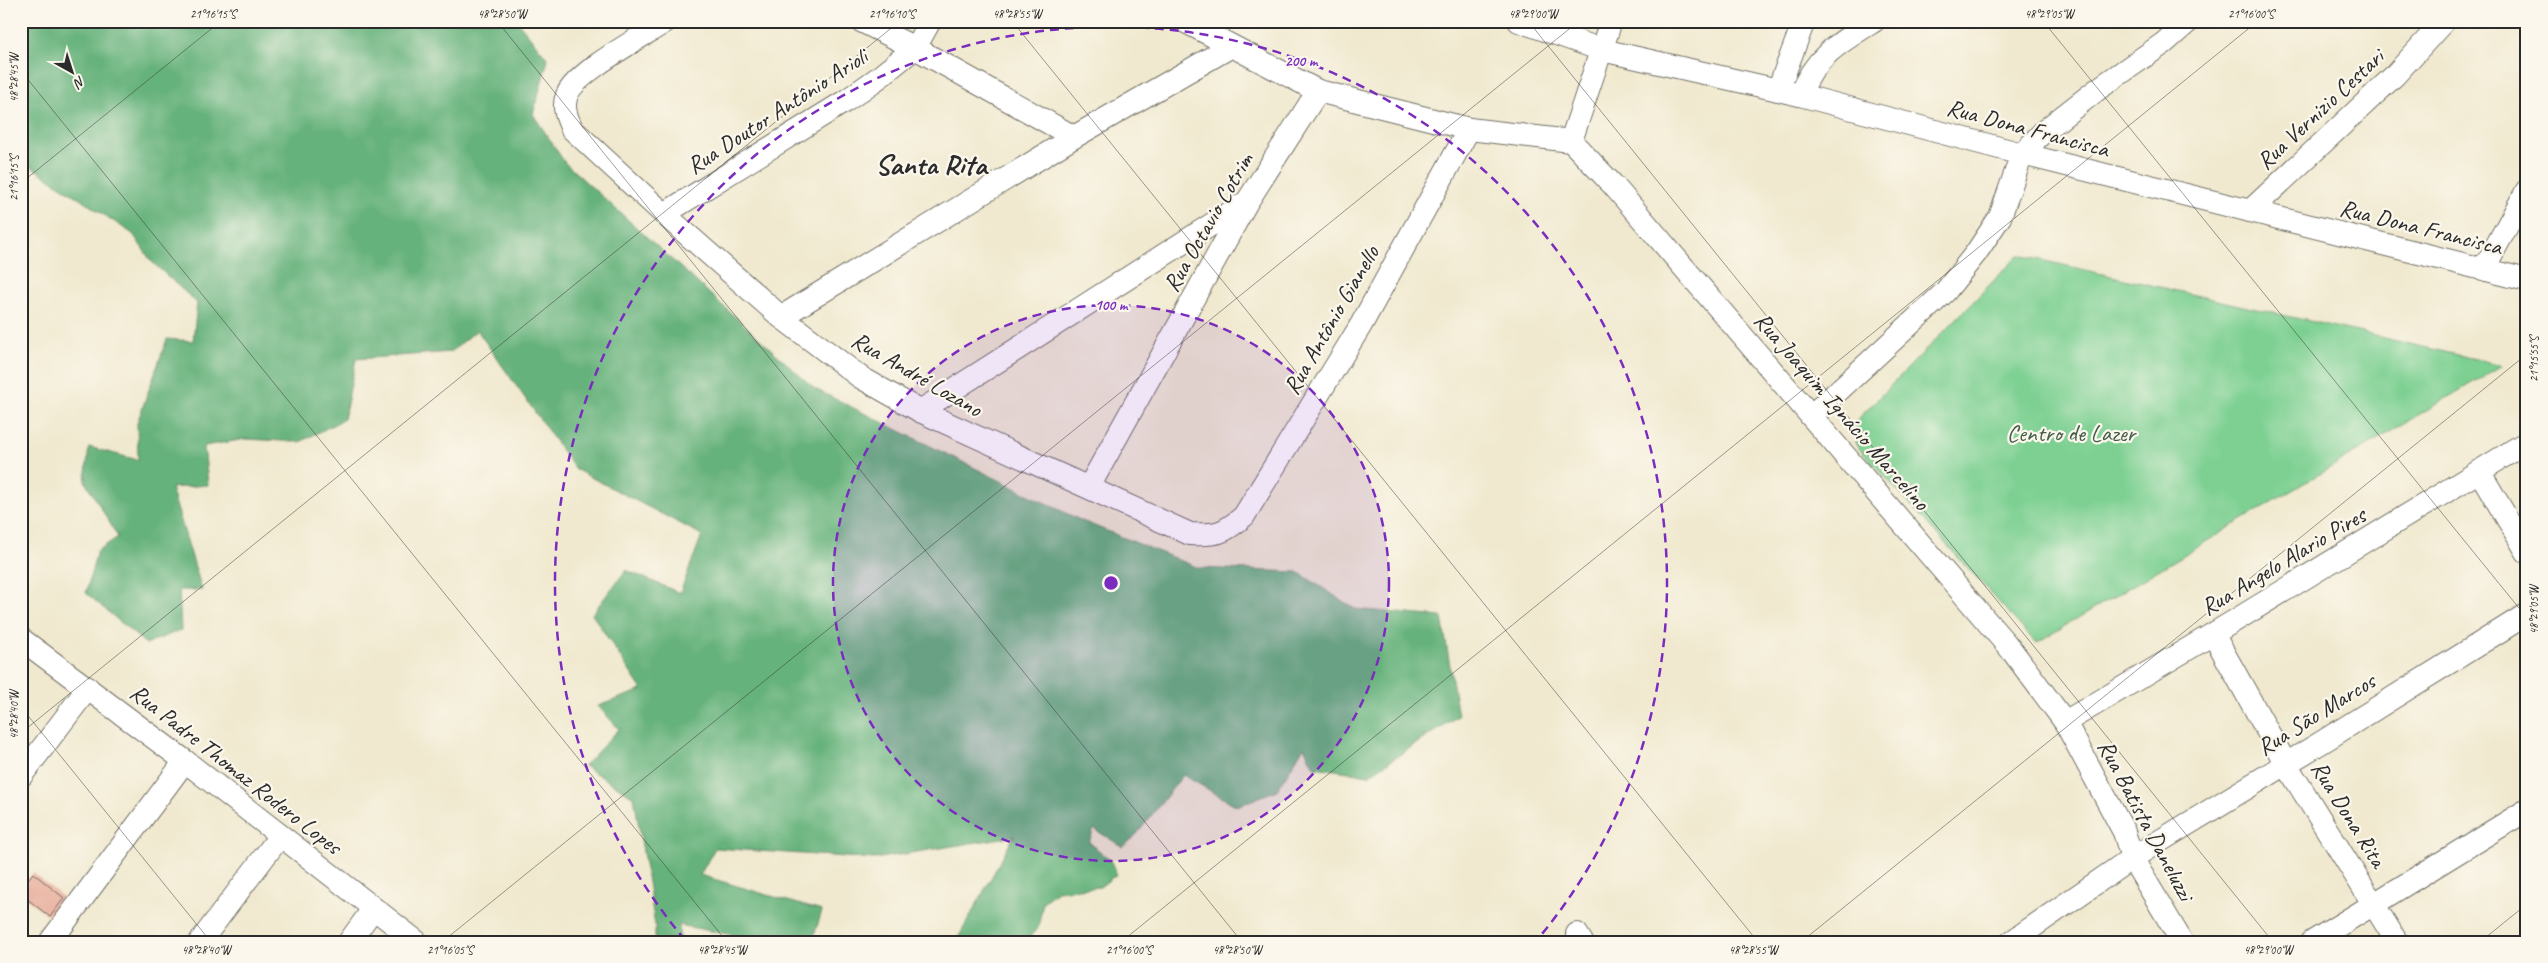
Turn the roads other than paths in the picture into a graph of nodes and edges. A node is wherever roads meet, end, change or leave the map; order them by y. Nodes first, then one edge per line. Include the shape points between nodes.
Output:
1 (666, 21) edge
2 (861, 21) edge
3 (930, 21) edge
4 (1184, 21) edge
5 (1519, 21) edge
6 (1611, 21) edge
7 (1804, 21) edge
8 (1874, 21) edge
9 (2189, 21) edge
10 (2444, 21) edge
11 (1230, 46) junction
12 (916, 48) junction
13 (1602, 50) junction
14 (1318, 90) junction
15 (1778, 90) junction
16 (1800, 95) junction
17 (1469, 129) junction
18 (1074, 137) junction
19 (1571, 141) junction
20 (2022, 154) junction
21 (2527, 190) edge
22 (1247, 202) junction
23 (2250, 211) junction
24 (664, 214) junction
25 (2484, 270) junction
26 (2527, 280) edge
27 (780, 317) junction
28 (920, 412) junction
29 (1811, 416) junction
30 (2527, 442) edge
31 (2479, 471) junction
32 (1089, 487) junction
33 (1227, 530) joint
34 (2527, 552) edge
35 (2527, 614) edge
36 (2213, 634) junction
37 (21, 638) edge
38 (88, 688) junction
39 (2065, 722) junction
40 (185, 761) junction
41 (2286, 764) junction
42 (21, 776) edge
43 (2527, 810) edge
44 (280, 836) junction
45 (2132, 858) junction
46 (2375, 905) junction
47 (373, 909) junction
48 (50, 942) edge
49 (200, 942) edge
50 (349, 942) edge
51 (418, 942) edge
52 (2011, 942) edge
53 (2182, 942) edge
54 (2312, 942) edge
55 (2397, 942) edge

1 - 24 street, Rua André Lozano via 575,81 566,97 565,114 572,128
2 - 12 street
3 - 12 street, Rua Doutor Antônio Arioli
4 - 11 street
5 - 13 street, Rua Dona Francisca
6 - 13 street
7 - 15 street
8 - 16 street via 1822,57 1808,75
9 - 20 street via 2043,132
10 - 23 street, Rua Vernizio Cestari via 2394,76
11 - 14 street
11 - 18 street
12 - 18 street
12 - 24 street, Rua Doutor Antônio Arioli via 847,100
13 - 15 street, Rua Dona Francisca
13 - 19 street
14 - 17 street
14 - 22 street, Rua Octavio Cotrim
15 - 16 street, Rua Dona Francisca
16 - 20 street, Rua Dona Francisca
17 - 19 street
17 - 33 street, Rua Antônio Gianello via 1361,325 1244,516
18 - 27 street
19 - 29 street, Rua Joaquim Ignácio Marcelino via 1614,186
20 - 23 street, Rua Dona Francisca
20 - 29 street via 2000,217 1950,286
21 - 25 street
22 - 28 street
22 - 32 street, Rua Octavio Cotrim
23 - 25 street, Rua Dona Francisca
24 - 27 street, Rua André Lozano
25 - 26 street, Rua Dona Francisca
27 - 28 street, Rua André Lozano via 860,377
28 - 32 street, Rua André Lozano
29 - 39 street, Rua Joaquim Ignácio Marcelino via 1965,594
30 - 31 street, Rua Angelo Alario Pires
31 - 34 street
31 - 36 street, Rua Angelo Alario Pires
32 - 33 street, Rua André Lozano via 1190,534
35 - 41 street, Rua São Marcos
36 - 39 street, Rua Angelo Alario Pires
36 - 41 street, Rua Dona Rita
37 - 38 street, Rua Padre Thomaz Rodero Lopes
38 - 40 street, Rua Padre Thomaz Rodero Lopes
38 - 42 street
39 - 45 street, Rua Batista Daneluzzi via 2124,832
40 - 44 street, Rua Padre Thomaz Rodero Lopes
40 - 48 street
41 - 45 street, Rua São Marcos
41 - 46 street, Rua Dona Rita
43 - 46 street
44 - 47 street, Rua Padre Thomaz Rodero Lopes
44 - 49 street
45 - 52 street, Rua São Marcos
45 - 53 street, Rua Batista Daneluzzi
46 - 54 street
46 - 55 street, Rua Dona Rita
47 - 50 street
47 - 51 street, Rua Padre Thomaz Rodero Lopes

